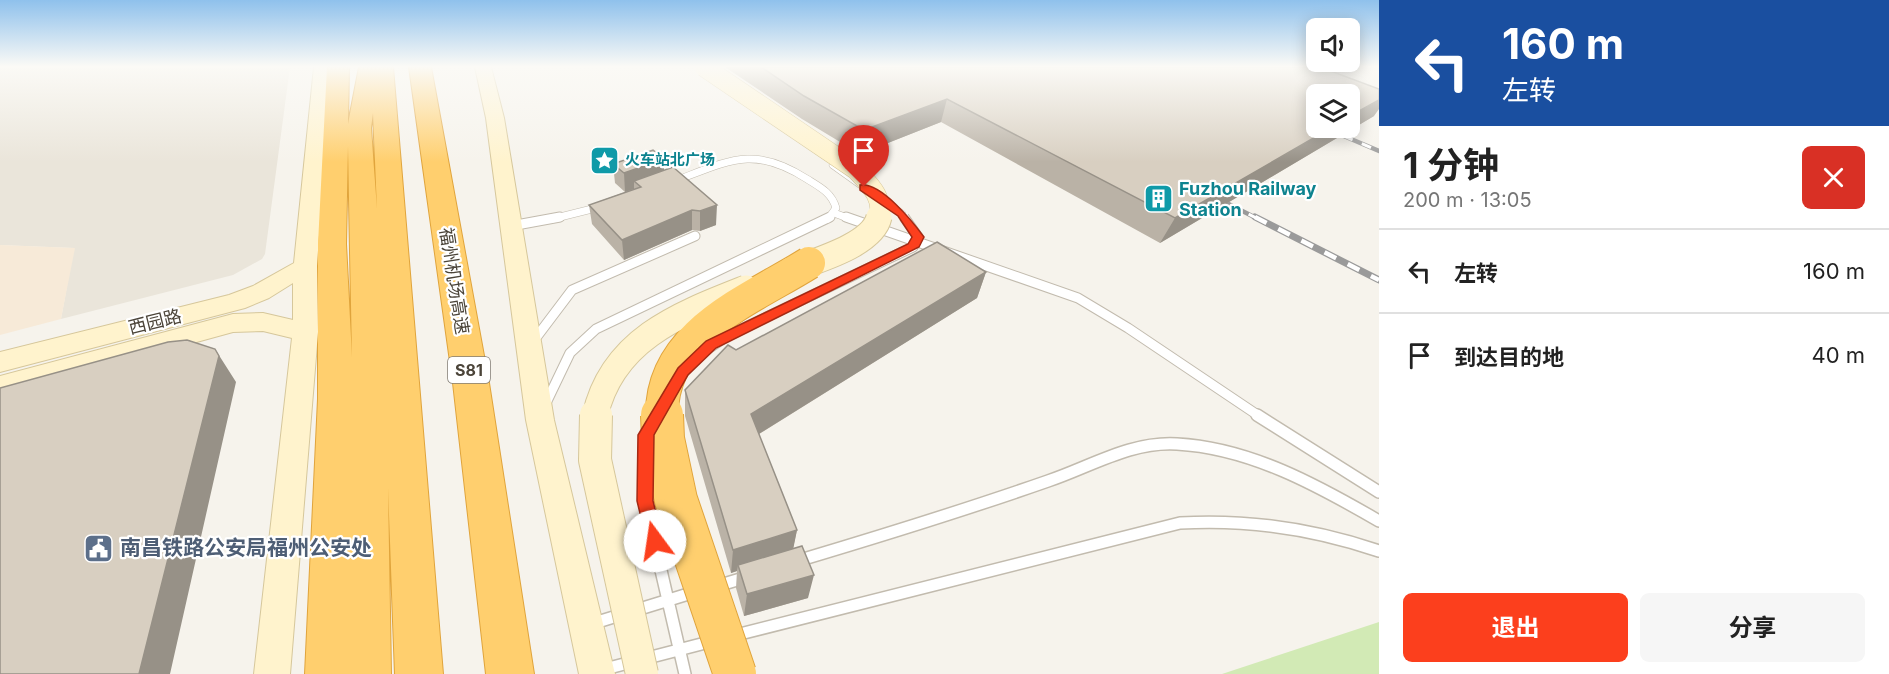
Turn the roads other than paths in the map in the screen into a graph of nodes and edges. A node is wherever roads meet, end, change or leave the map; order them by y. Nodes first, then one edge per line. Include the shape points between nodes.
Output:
1 (319, 98) edge
2 (337, 98) edge
3 (364, 98) edge
4 (384, 98) edge
5 (425, 98) edge
6 (434, 98) edge
7 (490, 98) edge
8 (739, 98) edge
9 (750, 98) edge
10 (431, 135) junction
11 (660, 186) edge
12 (605, 205) edge
13 (834, 213) junction
14 (510, 226) junction
15 (695, 236) dead end
16 (809, 263) junction
17 (305, 266) junction
18 (305, 333) junction
19 (529, 347) junction
20 (697, 358) dead end
21 (0, 362) edge
22 (683, 372) dead end
23 (0, 386) edge
24 (540, 420) junction
25 (1379, 492) edge
26 (1379, 521) edge
27 (1379, 551) edge
28 (789, 564) edge
29 (756, 574) edge
30 (669, 600) junction
31 (585, 626) junction
32 (681, 649) junction
33 (596, 673) edge
34 (272, 674) edge
35 (329, 674) edge
36 (367, 674) edge
37 (419, 674) edge
38 (510, 674) edge
39 (642, 674) edge
40 (685, 674) edge
41 (735, 674) edge

1 - 17 main road
2 - 35 highway via 332,244 336,399
3 - 36 highway via 359,128 369,318
4 - 37 highway
5 - 10 highway, 福州机场高速 / S81
6 - 10 highway
7 - 14 main road
8 - 20 lane, bridge via 902,214 918,237 913,247 711,344
9 - 16 main road, bridge via 856,170 876,190 883,212 880,223 855,242
10 - 38 highway, 福州机场高速 / S81 via 471,383
11 - 13 lane via 735,159 760,157 793,168 828,192 835,203
12 - 14 lane via 583,213
13 - 24 lane via 812,228 597,329 581,341 565,362
13 - 25 lane via 1078,298
14 - 19 main road
15 - 19 lane via 572,290
16 - 39 main road, bridge via 649,333 616,364 600,391 592,423 593,451
16 - 41 highway, bridge via 688,340 672,365 665,393 661,426 668,472
17 - 18 main road
17 - 21 main road, 西园路 via 236,302
18 - 23 main road, 西园路 via 263,322 233,323
18 - 34 main road
19 - 24 main road
22 - 30 lane via 649,430 645,501
24 - 31 main road
26 - 28 lane via 1277,467 1209,449 1155,445
27 - 32 lane via 1353,541 1296,530 1225,523 1180,524
29 - 30 lane
30 - 31 lane
30 - 32 lane
31 - 33 main road
32 - 33 lane
32 - 40 lane

